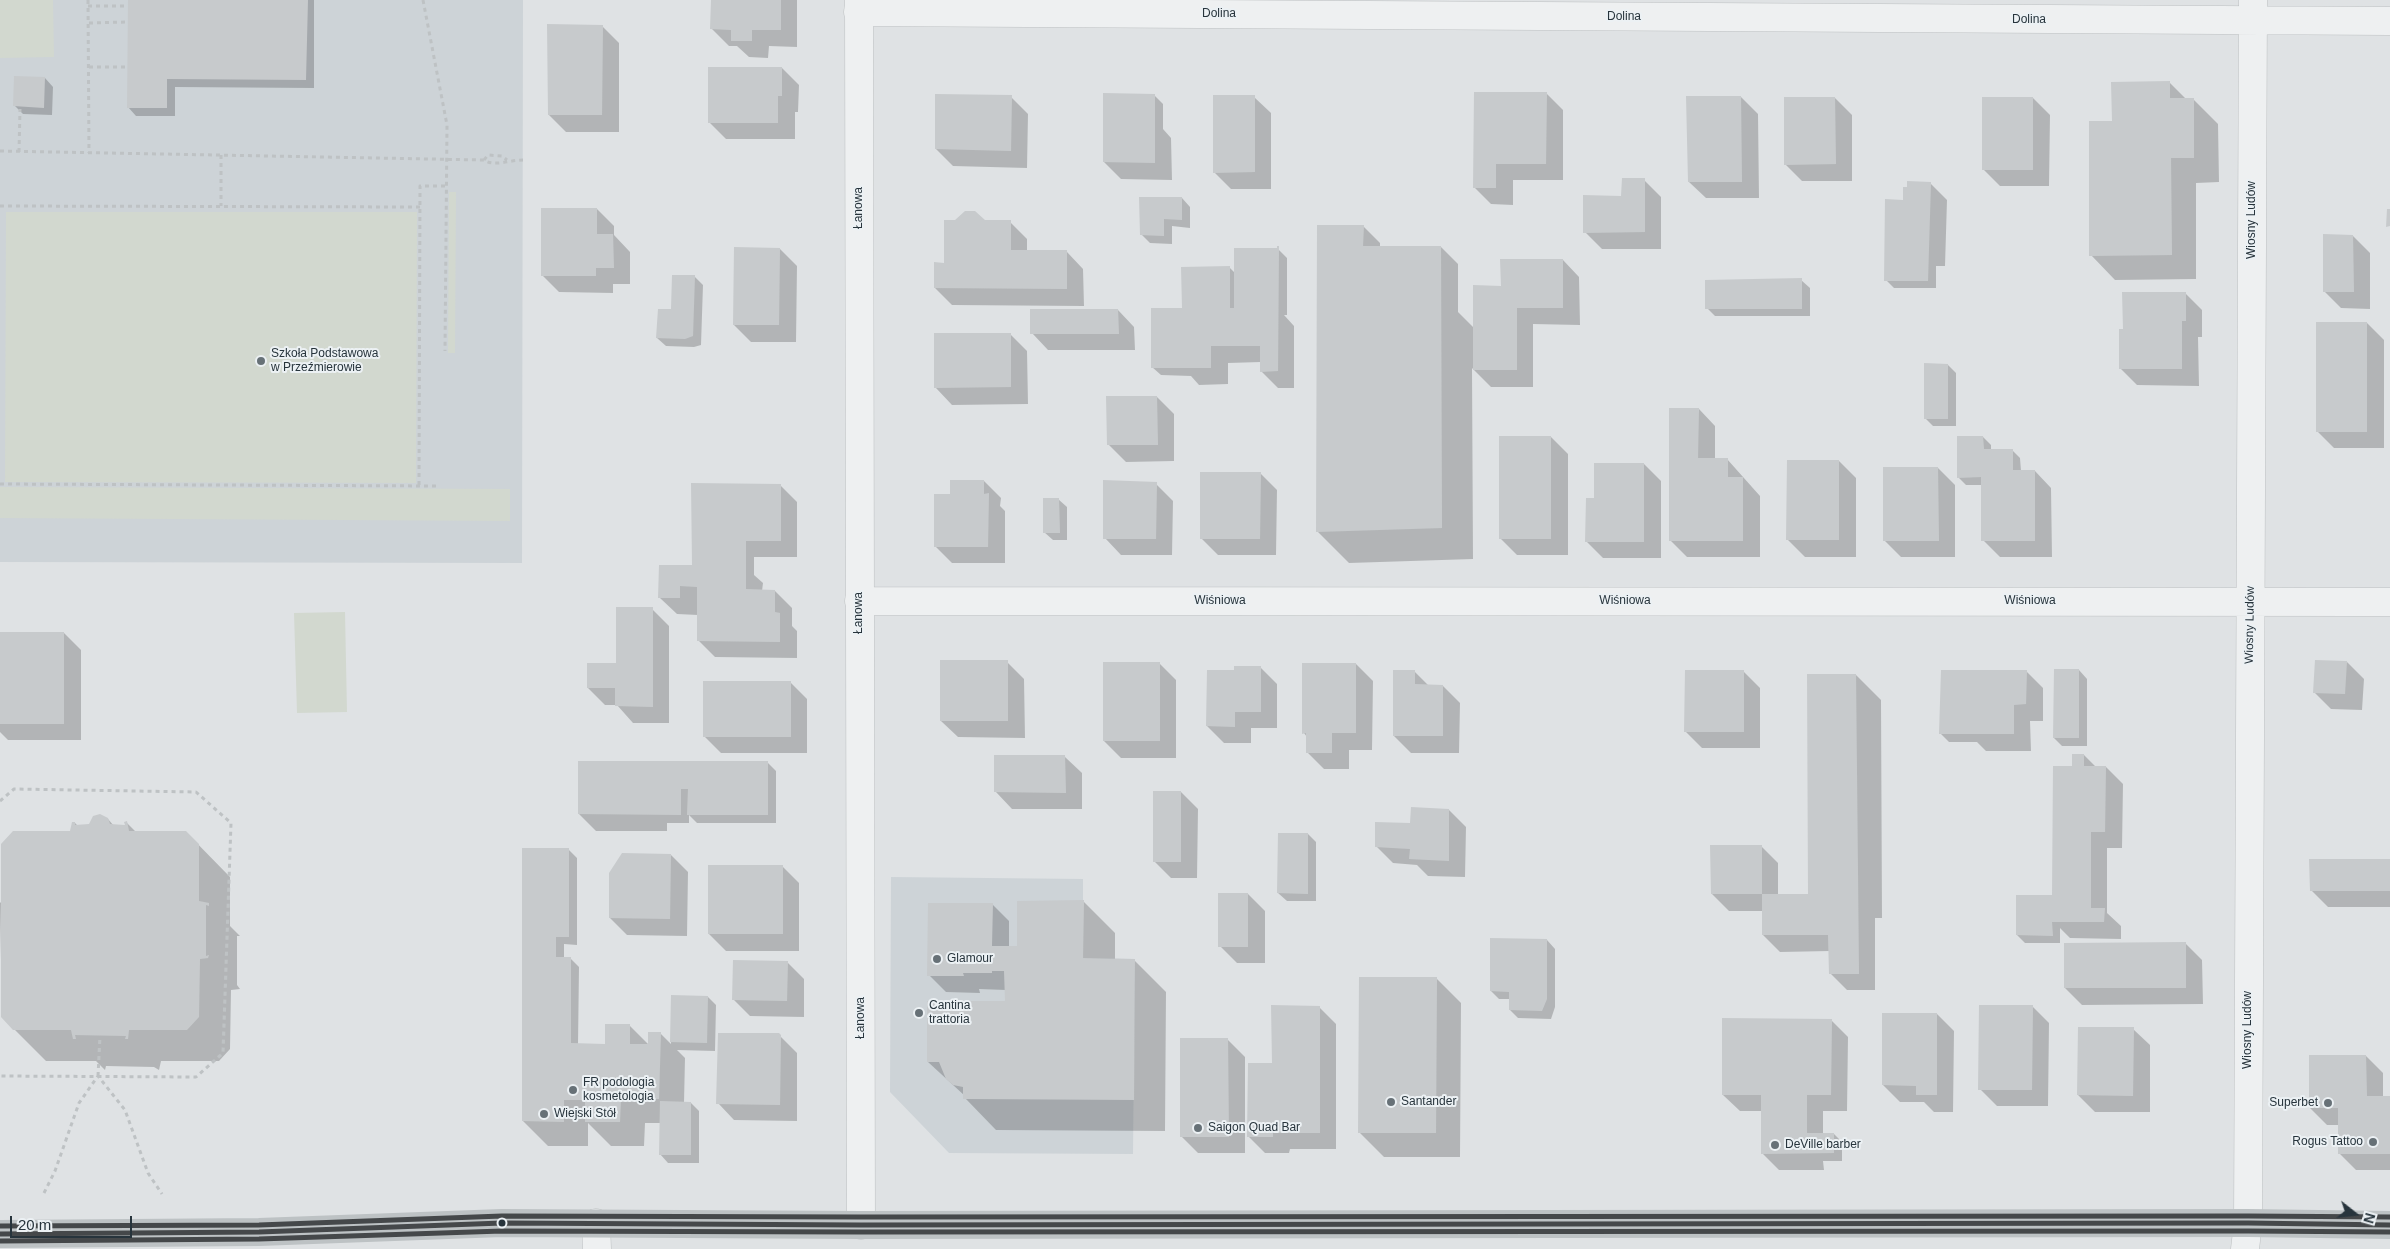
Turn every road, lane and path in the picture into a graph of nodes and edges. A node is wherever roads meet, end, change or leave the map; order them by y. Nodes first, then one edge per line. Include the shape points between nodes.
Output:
1 (88, 0) edge
2 (423, 0) edge
3 (88, 6) junction
4 (128, 6) dead end
5 (858, 6) edge
6 (2253, 11) edge
7 (2390, 21) edge
8 (89, 22) junction
9 (127, 22) dead end
10 (89, 67) junction
11 (127, 67) dead end
12 (20, 109) dead end
13 (0, 151) edge
14 (19, 152) junction
15 (89, 153) junction
16 (221, 155) junction
17 (446, 159) junction
18 (484, 160) junction
19 (507, 160) junction
20 (523, 160) dead end
21 (446, 186) junction
22 (0, 206) edge
23 (221, 206) junction
24 (421, 207) junction
25 (445, 351) dead end
26 (0, 484) edge
27 (420, 485) junction
28 (436, 486) dead end
29 (859, 601) junction
30 (2250, 602) junction
31 (2390, 602) edge
32 (0, 800) edge
33 (100, 1036) dead end
34 (0, 1076) edge
35 (98, 1076) junction
36 (44, 1193) dead end
37 (162, 1194) dead end
38 (2390, 1225) edge
39 (861, 1226) junction
40 (0, 1234) edge
41 (596, 1236) edge
42 (2247, 1236) edge

1 - 3 path
2 - 17 path via 447,125
3 - 4 path
3 - 8 path
5 - 6 street, Dolina
5 - 29 street, Łanowa
6 - 7 street, Dolina
6 - 30 street, Wiosny Ludów
8 - 9 path
8 - 10 path
10 - 11 path
10 - 15 path
12 - 14 path
13 - 14 path
14 - 15 path
15 - 16 path
16 - 17 path
16 - 23 path
17 - 18 path
17 - 21 path
18 - 19 path via 502,164
18 - 19 path via 488,156 502,156
19 - 20 path
21 - 24 path via 420,186
21 - 25 path
22 - 23 path
23 - 24 path
24 - 27 path
26 - 27 path
27 - 28 path
29 - 30 street, Wiśniowa
29 - 39 street, Łanowa
30 - 31 street, Wiśniowa
30 - 42 street, Wiosny Ludów
32 - 35 path via 14,789 196,792 231,823 222,1053 196,1077
33 - 35 path
34 - 35 path
35 - 36 path via 79,1103 55,1172
35 - 37 path via 125,1110 148,1173
38 - 42 street
39 - 41 street
39 - 42 street
40 - 41 street via 259,1232 502,1224

